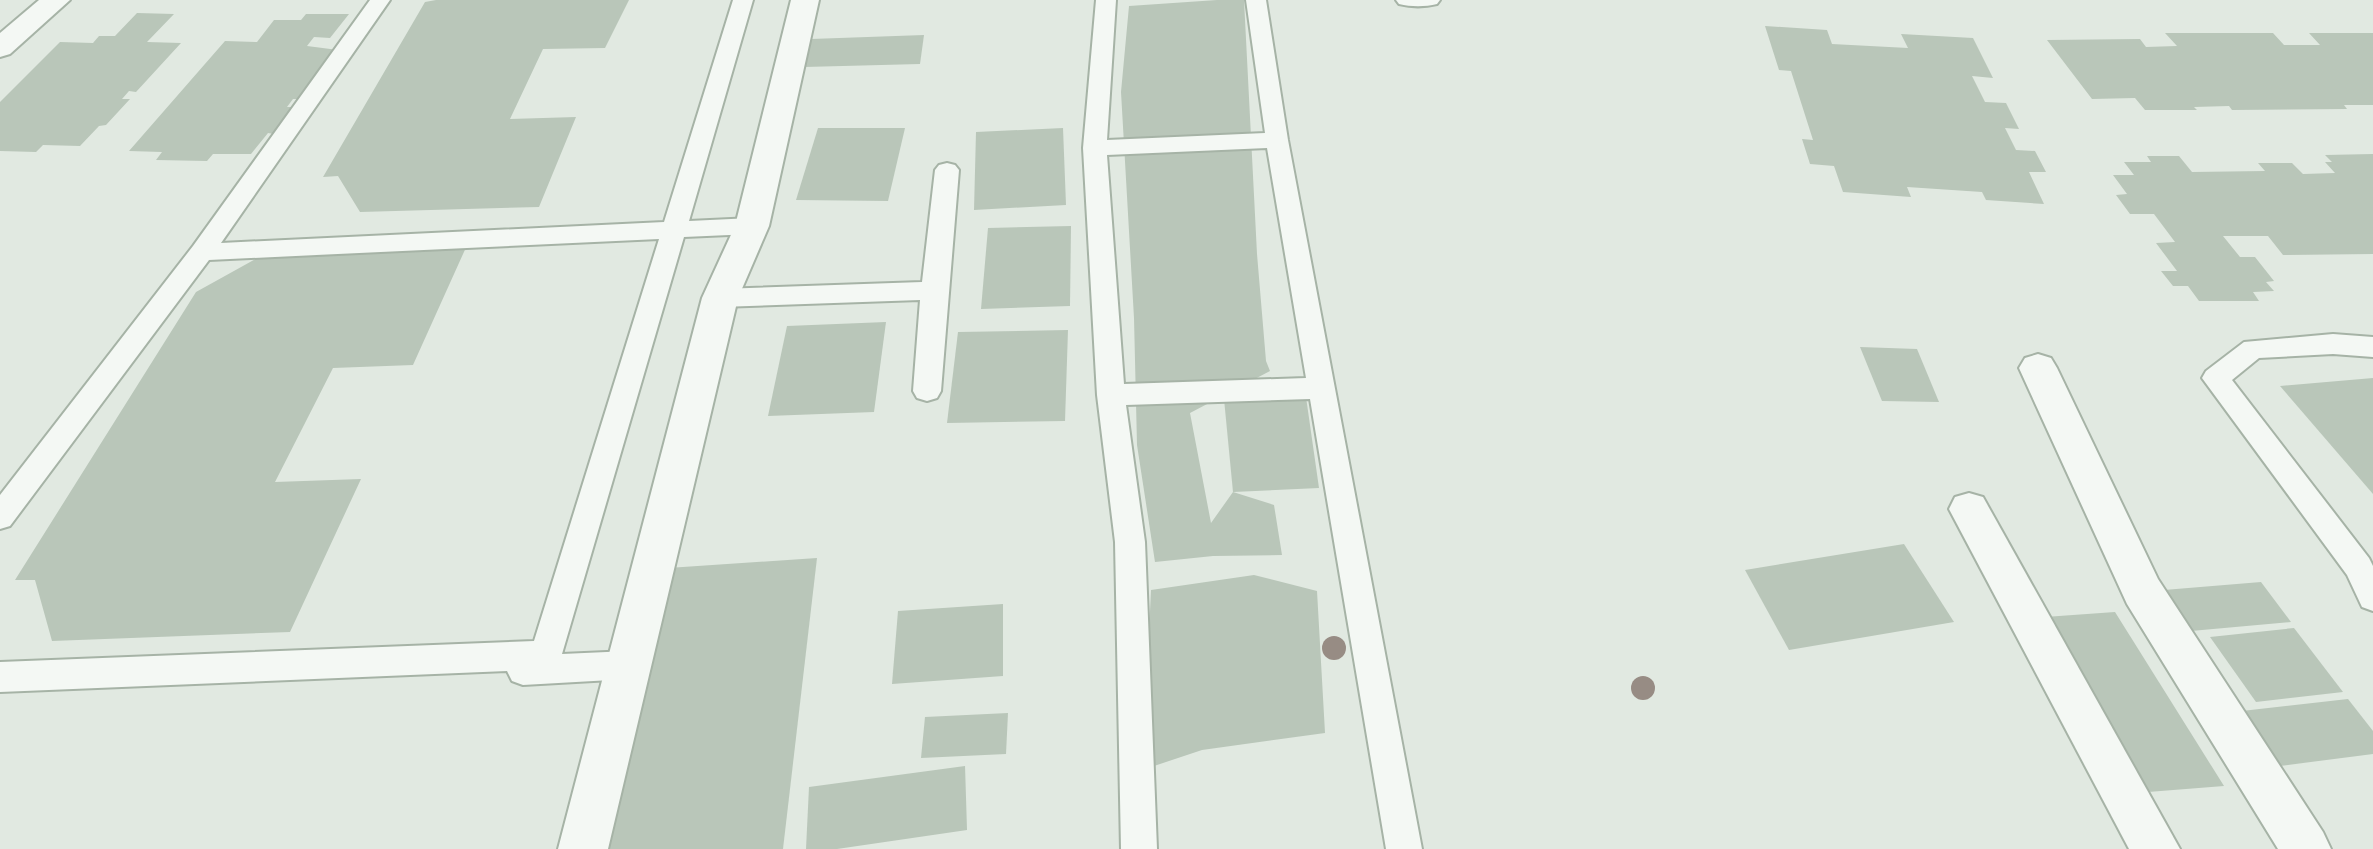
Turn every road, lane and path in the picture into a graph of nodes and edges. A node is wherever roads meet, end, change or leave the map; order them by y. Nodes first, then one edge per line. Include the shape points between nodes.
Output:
1 (56, 0) edge
2 (380, 0) edge
3 (743, 0) edge
4 (805, 0) edge
5 (1106, 0) edge
6 (1256, 0) edge
7 (1406, 0) edge
8 (1430, 0) edge
9 (0, 48) edge
10 (1277, 140) junction
11 (1095, 148) junction
12 (947, 170) dead end
13 (751, 226) junction
14 (676, 230) junction
15 (202, 252) junction
16 (934, 291) junction
17 (720, 298) junction
18 (2373, 347) edge
19 (2038, 368) dead end
20 (1320, 388) junction
21 (927, 391) dead end
22 (1111, 395) junction
23 (1969, 509) dead end
24 (0, 517) edge
25 (2373, 598) edge
26 (629, 665) junction
27 (0, 677) edge
28 (215, 687) dead end
29 (583, 849) edge
30 (1139, 849) edge
31 (1404, 849) edge
32 (2155, 849) edge
33 (2306, 849) edge

1 - 9 street
2 - 15 lane
3 - 14 lane
4 - 13 street
5 - 11 lane
6 - 10 lane
7 - 8 lane
10 - 11 lane
10 - 20 lane
11 - 22 lane
12 - 16 lane
13 - 14 lane
13 - 17 street
14 - 15 lane
14 - 27 lane via 545,655
15 - 24 lane
16 - 17 lane
16 - 21 lane
17 - 26 street
18 - 25 lane via 2333,344 2253,349 2216,378 2358,568
19 - 33 street via 2142,591
20 - 22 lane
20 - 31 lane
22 - 30 lane via 1130,542
23 - 32 street
26 - 28 lane
26 - 29 street

